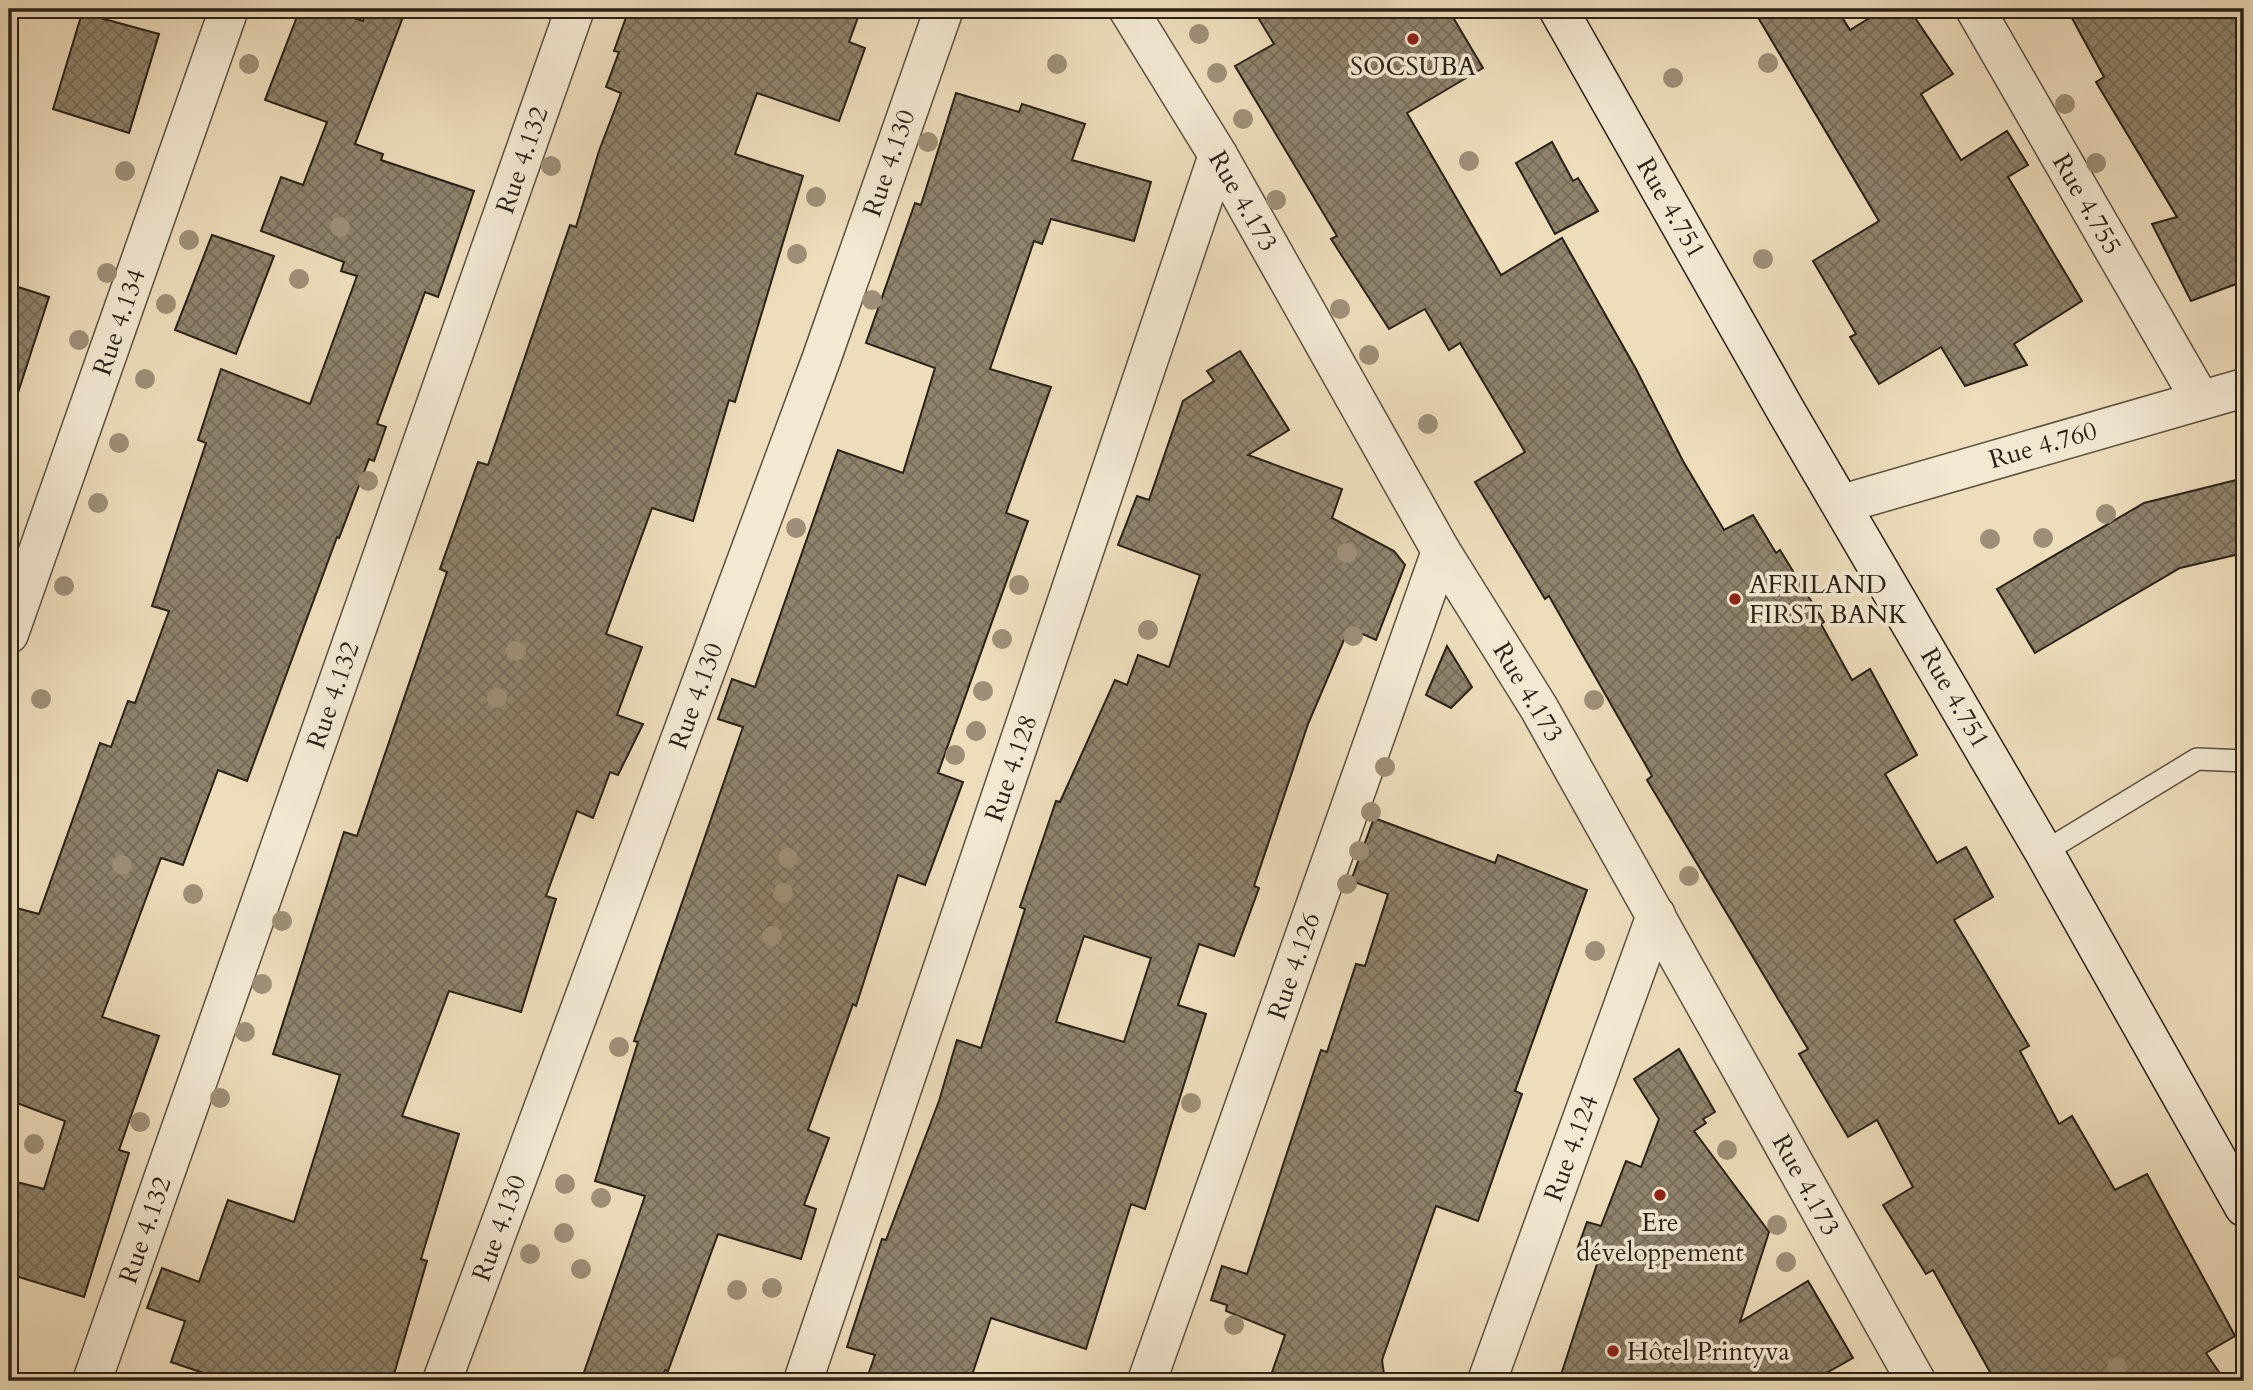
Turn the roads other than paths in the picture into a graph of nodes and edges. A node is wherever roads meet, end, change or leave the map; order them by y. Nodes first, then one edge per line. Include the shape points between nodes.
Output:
1 (229, 9) edge
2 (575, 9) edge
3 (944, 9) edge
4 (1128, 9) edge
5 (1558, 9) edge
6 (1975, 9) edge
7 (1218, 155) junction
8 (2244, 388) edge
9 (2200, 399) junction
10 (1842, 504) junction
11 (1441, 551) junction
12 (9, 634) edge
13 (2244, 761) edge
14 (2044, 852) junction
15 (1656, 915) junction
16 (2239, 1188) edge
17 (92, 1381) edge
18 (442, 1381) edge
19 (803, 1381) edge
20 (1147, 1381) edge
21 (1487, 1381) edge
22 (1916, 1381) edge

1 - 12 street, Rue 4.134
2 - 17 street, Rue 4.132
3 - 18 street, Rue 4.130 via 821,359
4 - 7 street, Rue 4.173
5 - 10 street, Rue 4.751
6 - 9 street, Rue 4.755
7 - 11 street, Rue 4.173
7 - 19 street, Rue 4.128
8 - 9 street, Rue 4.760
9 - 10 street, Rue 4.760
10 - 14 street, Rue 4.751
11 - 15 street, Rue 4.173 via 1539,708
11 - 20 street, Rue 4.126
13 - 14 lane via 2197,760
14 - 16 street, Rue 4.751
15 - 21 street, Rue 4.124
15 - 22 street, Rue 4.173

